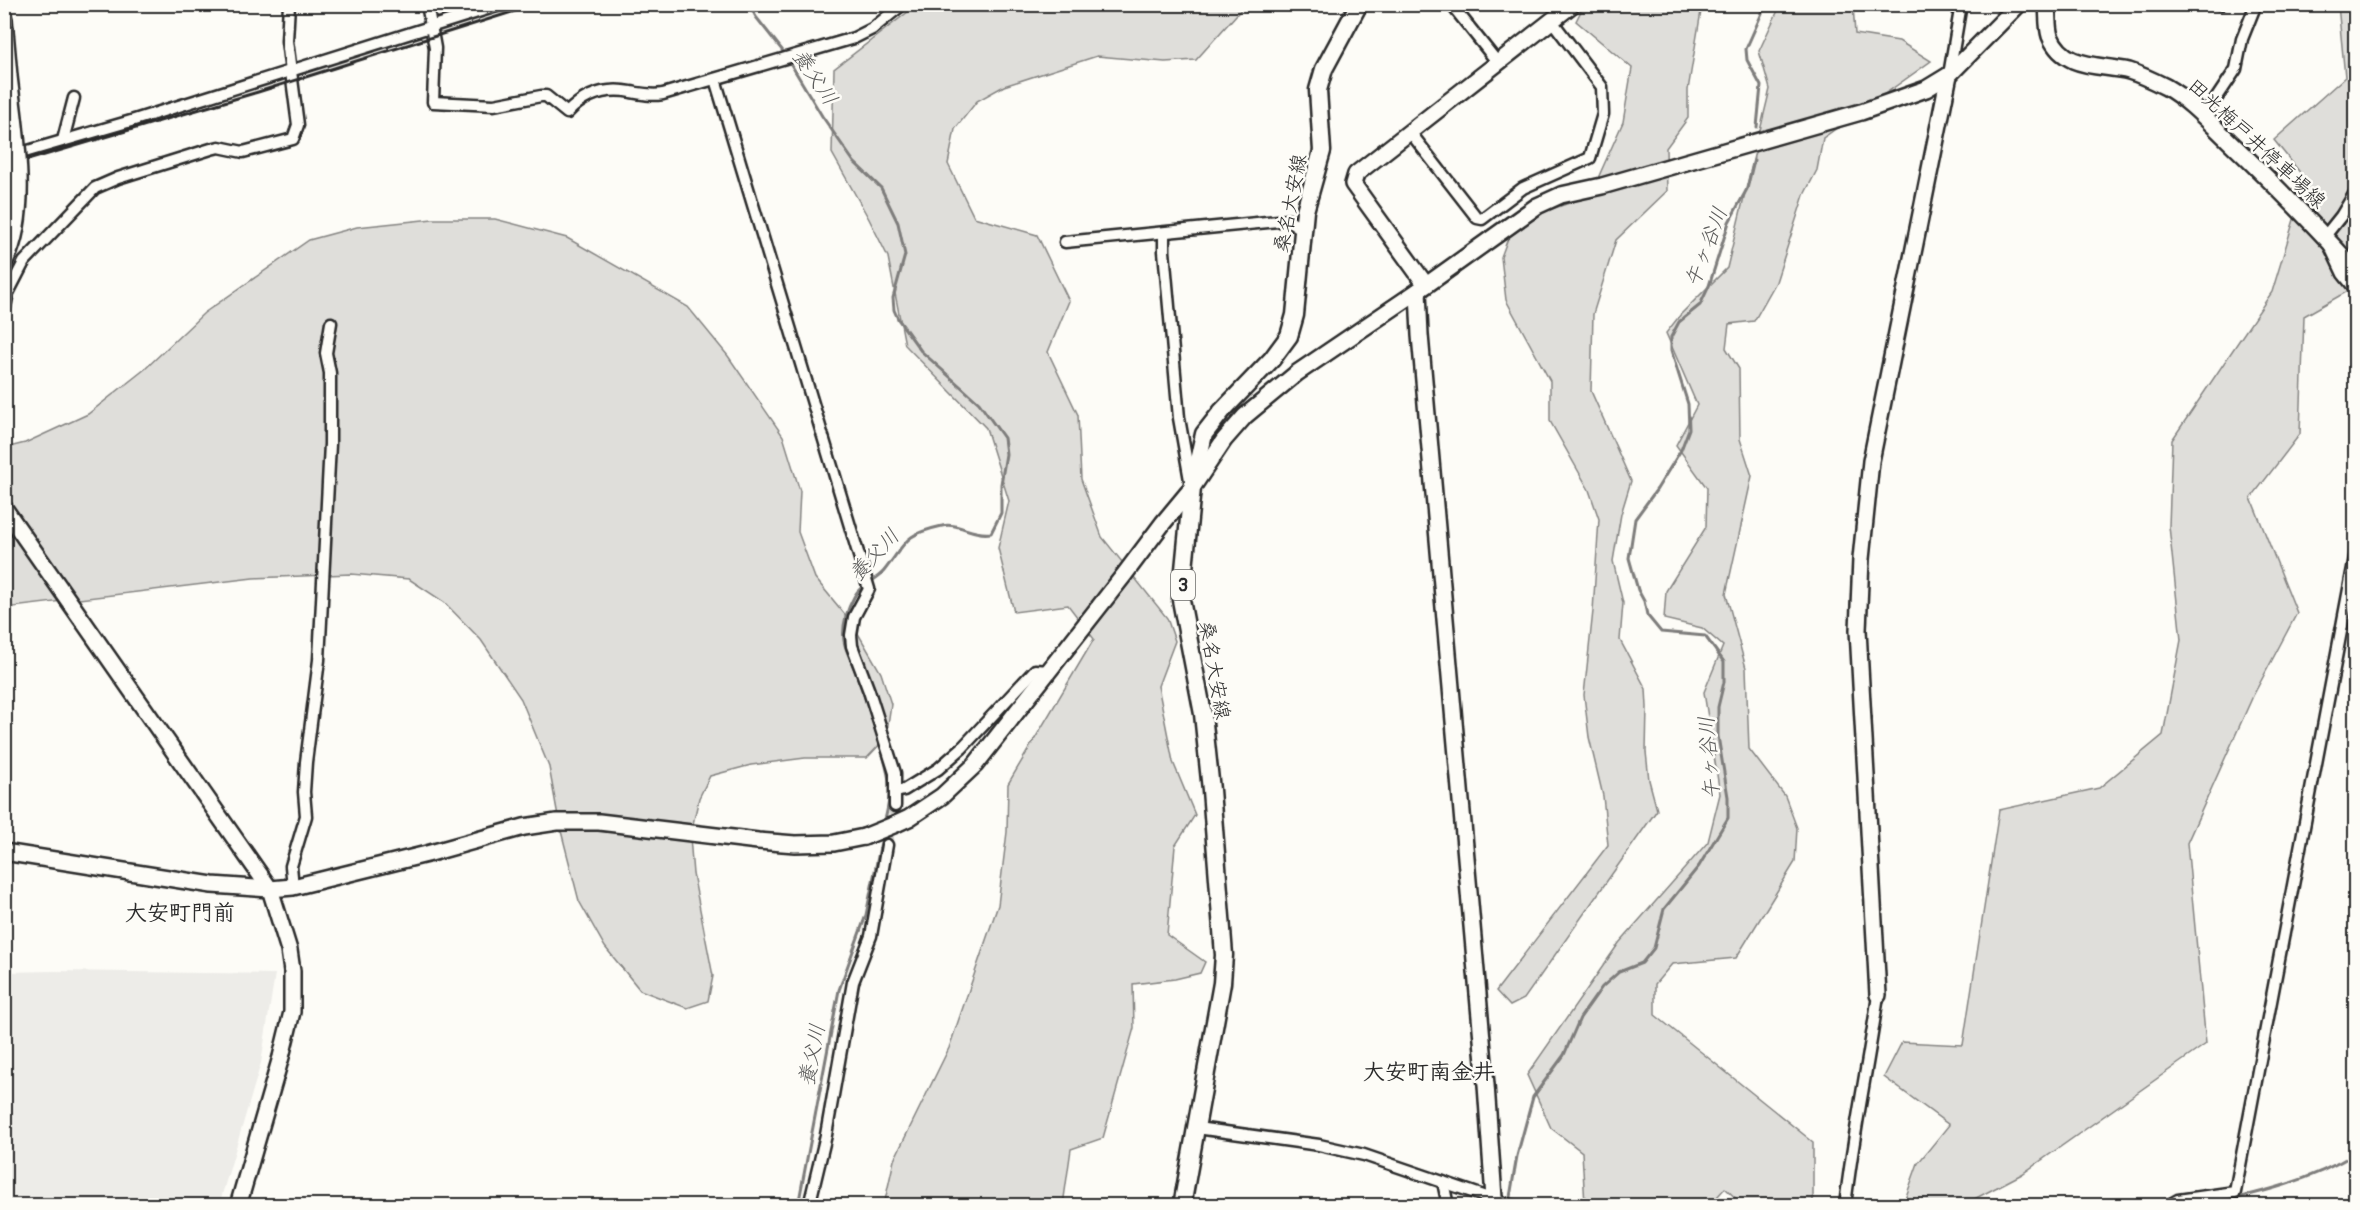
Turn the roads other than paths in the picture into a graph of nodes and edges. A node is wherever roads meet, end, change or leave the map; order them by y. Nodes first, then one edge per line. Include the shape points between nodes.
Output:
1 (289, 4) edge
2 (427, 4) edge
3 (503, 4) edge
4 (903, 4) edge
5 (1359, 4) edge
6 (1451, 4) edge
7 (1574, 4) edge
8 (1961, 4) edge
9 (2019, 4) edge
10 (2047, 4) edge
11 (2256, 4) edge
12 (4, 19) edge
13 (1552, 21) junction
14 (430, 27) junction
15 (1498, 63) junction
16 (291, 71) junction
17 (1949, 75) junction
18 (715, 78) junction
19 (74, 98) dead end
20 (2204, 117) junction
21 (1410, 132) junction
22 (63, 140) junction
23 (4, 158) edge
24 (2355, 191) edge
25 (1303, 230) junction
26 (1164, 233) junction
27 (2325, 236) junction
28 (1065, 243) dead end
29 (4, 263) edge
30 (2355, 271) edge
31 (1422, 288) junction
32 (2355, 290) edge
33 (4, 312) edge
34 (331, 323) dead end
35 (1192, 488) junction
36 (4, 508) edge
37 (2355, 552) edge
38 (1045, 675) junction
39 (896, 792) junction
40 (895, 806) tunnel mouth
41 (887, 844) tunnel mouth
42 (4, 852) edge
43 (293, 887) junction
44 (270, 889) junction
45 (1878, 995) joint
46 (1197, 1128) junction
47 (1443, 1182) junction
48 (1494, 1202) edge
49 (238, 1206) edge
50 (809, 1206) edge
51 (1182, 1206) edge
52 (1448, 1206) edge
53 (1513, 1206) edge
54 (1845, 1206) edge
55 (2167, 1206) edge

1 - 16 street via 287,40
2 - 14 street
3 - 14 street
4 - 18 street via 864,34
5 - 25 main road, 桑名大安線 / 3 via 1324,69 1318,90 1322,151
6 - 15 street
7 - 13 street
8 - 17 street
9 - 17 street
10 - 20 street, 田光梅戸井停車場線 via 2050,35 2076,63 2147,77
11 - 20 street via 2242,39 2236,69
12 - 29 street, bridge via 19,196 15,229
13 - 15 street
13 - 21 street via 1602,87 1603,114 1590,158 1523,188 1482,219
14 - 16 street
14 - 18 street via 435,48 433,102 494,105 546,96 567,113 584,99 602,92 651,96
15 - 21 street
16 - 22 street
16 - 33 street via 298,125 293,139 243,152 219,147 100,185 24,262 8,293
17 - 31 street via 1926,89 1861,112 1561,195 1537,206
17 - 45 street via 1871,461 1861,559 1858,630
18 - 39 street via 869,589 854,617 852,646 895,773
19 - 22 street
20 - 27 street, 田光梅戸井停車場線
21 - 31 street via 1356,174 1353,184
22 - 23 street
24 - 27 street
25 - 26 street via 1288,220
25 - 35 main road, 桑名大安線 / 3 via 1295,315 1289,336 1204,435
26 - 28 street
26 - 35 street via 1179,418
27 - 30 street, 田光梅戸井停車場線
27 - 32 street via 2337,264
31 - 35 street via 1297,373 1245,416
31 - 48 street via 1420,335
34 - 43 street via 327,353 330,444 320,650 306,762 306,816 291,866
35 - 38 street
35 - 46 main road, 桑名大安線 / 3 via 1181,600 1203,714 1224,955
36 - 44 street
37 - 55 street via 2235,1192 2178,1200
38 - 39 street via 1035,670 954,755 926,777
38 - 43 street, bridge via 958,782 909,818 877,832 834,843 795,844 617,823 557,822 524,827
39 - 40 street
41 - 50 street via 871,936 853,982
42 - 44 street via 212,885
43 - 44 street
44 - 49 street via 289,950 292,1012
45 - 54 street
46 - 47 street via 1319,1144
46 - 51 main road, 桑名大安線 / 3
47 - 48 street
47 - 52 street
48 - 53 street

